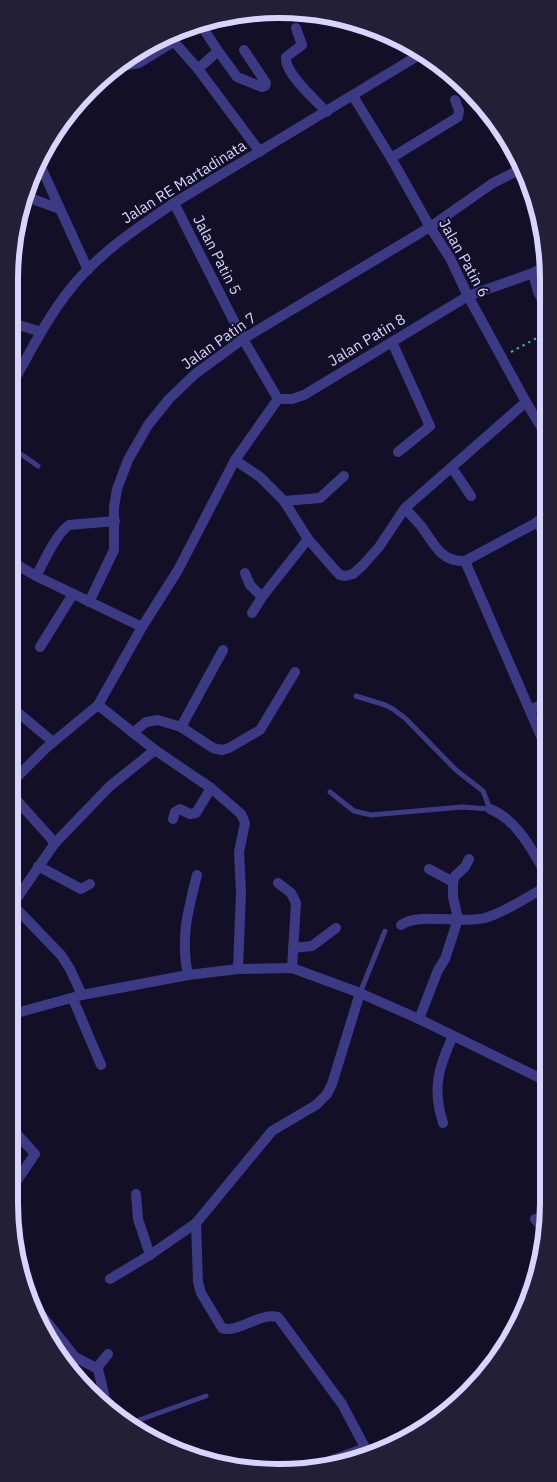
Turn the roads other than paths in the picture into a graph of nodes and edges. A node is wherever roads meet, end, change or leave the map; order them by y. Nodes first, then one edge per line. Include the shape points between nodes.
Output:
1 (203, 28) edge
2 (296, 28) dead end
3 (172, 40) edge
4 (166, 43) edge
5 (244, 50) dead end
6 (218, 51) junction
7 (417, 57) edge
8 (128, 65) edge
9 (198, 69) junction
10 (353, 96) junction
11 (455, 100) dead end
12 (327, 112) junction
13 (260, 152) junction
14 (391, 158) junction
15 (42, 169) edge
16 (517, 171) edge
17 (30, 198) edge
18 (174, 203) junction
19 (60, 210) junction
20 (430, 227) junction
21 (88, 270) junction
22 (540, 270) edge
23 (533, 273) junction
24 (468, 296) junction
25 (540, 296) edge
26 (18, 325) edge
27 (42, 332) junction
28 (243, 339) junction
29 (392, 342) junction
30 (18, 374) edge
31 (278, 399) junction
32 (526, 402) junction
33 (540, 425) edge
34 (18, 452) edge
35 (398, 452) dead end
36 (236, 460) junction
37 (38, 466) dead end
38 (452, 468) junction
39 (344, 476) dead end
40 (471, 496) dead end
41 (284, 501) junction
42 (405, 508) junction
43 (540, 520) edge
44 (115, 521) junction
45 (308, 539) junction
46 (464, 561) junction
47 (18, 565) edge
48 (245, 573) dead end
49 (36, 576) junction
50 (73, 594) junction
51 (262, 598) junction
52 (90, 602) junction
53 (252, 613) dead end
54 (142, 627) junction
55 (40, 647) dead end
56 (223, 650) dead end
57 (295, 672) dead end
58 (356, 696) dead end
59 (98, 705) junction
60 (540, 705) edge
61 (530, 710) junction
62 (18, 713) edge
63 (181, 727) junction
64 (134, 732) junction
65 (540, 734) edge
66 (53, 742) junction
67 (155, 750) junction
68 (18, 776) edge
69 (211, 788) junction
70 (330, 792) dead end
71 (18, 803) edge
72 (490, 809) junction
73 (173, 819) dead end
74 (55, 843) junction
75 (469, 859) dead end
76 (540, 863) edge
77 (38, 866) junction
78 (429, 869) dead end
79 (197, 875) dead end
80 (453, 882) junction
81 (278, 883) dead end
82 (90, 884) dead end
83 (540, 890) edge
84 (18, 893) edge
85 (18, 910) edge
86 (458, 919) junction
87 (401, 925) dead end
88 (336, 928) dead end
89 (385, 931) dead end
90 (293, 948) junction
91 (238, 968) junction
92 (292, 968) junction
93 (188, 975) junction
94 (360, 993) junction
95 (77, 997) junction
96 (18, 1013) edge
97 (419, 1019) junction
98 (453, 1036) junction
99 (101, 1065) dead end
100 (540, 1078) edge
101 (443, 1123) dead end
102 (18, 1136) edge
103 (18, 1179) edge
104 (136, 1194) dead end
105 (535, 1219) dead end
106 (196, 1223) junction
107 (539, 1223) edge
108 (150, 1255) junction
109 (110, 1279) dead end
110 (43, 1317) edge
111 (108, 1354) dead end
112 (98, 1369) junction
113 (206, 1396) dead end
114 (105, 1399) edge
115 (134, 1422) edge
116 (367, 1450) edge

1 - 6 street
2 - 12 street via 302,46 286,57 286,64 302,87
3 - 9 street
4 - 8 street via 139,63
5 - 6 street via 265,86 239,78
6 - 9 street
7 - 10 street, Jalan RE Martadinata
9 - 13 street
10 - 12 street, Jalan RE Martadinata
10 - 14 street, Jalan Patin 6
11 - 14 street via 458,117
12 - 13 street, Jalan RE Martadinata
13 - 18 street, Jalan RE Martadinata
14 - 20 street, Jalan Patin 6
15 - 19 street
16 - 20 street, Jalan Patin 7 via 493,183
17 - 19 street
18 - 21 street, Jalan RE Martadinata via 135,229
18 - 28 street, Jalan Patin 5
19 - 21 street
20 - 24 street, Jalan Patin 6 via 450,258
20 - 28 street, Jalan Patin 7
21 - 27 street, Jalan RE Martadinata via 70,289
22 - 23 street, Jalan Patin 8
23 - 24 street, Jalan Patin 8
23 - 25 street
24 - 29 street, Jalan Patin 8
24 - 32 street, Jalan Patin 6
26 - 27 street
27 - 30 street, Jalan RE Martadinata
28 - 31 street, Jalan Patin 5
28 - 44 street, Jalan Patin 7 via 195,374 148,425 128,460 117,489
29 - 31 street, Jalan Patin 8 via 304,395
29 - 35 street via 430,426
31 - 36 street
32 - 33 street, Jalan Patin 6
32 - 38 street
34 - 37 lane
36 - 41 street via 260,477
36 - 54 street via 178,570
38 - 40 street
38 - 42 street
39 - 41 street via 320,498
41 - 45 street
42 - 45 street via 379,547 352,574 340,575
42 - 46 street via 444,556
43 - 46 street
44 - 49 street via 69,524
44 - 52 street, Jalan Patin 7 via 114,550
45 - 51 street
46 - 61 street
47 - 49 street
48 - 51 street via 250,586
49 - 50 street
50 - 52 street
50 - 55 street
51 - 53 street
52 - 54 street
54 - 59 street
56 - 63 street
57 - 63 street via 260,730 229,748 214,748
58 - 72 lane via 394,709 405,718 456,770 483,791
59 - 64 street
59 - 66 street
60 - 61 street
61 - 65 street
62 - 66 street
63 - 64 street via 152,720
64 - 67 street
66 - 68 street
67 - 69 street
67 - 74 street via 110,786
69 - 73 street via 196,812 190,814 180,809
69 - 91 street via 241,814 245,823 238,852 241,892
70 - 72 lane via 354,811 371,816 462,807
71 - 74 street
72 - 76 street via 514,825
74 - 77 street
75 - 80 street
77 - 82 street via 81,890
77 - 84 street
78 - 80 street
79 - 93 street via 183,943
80 - 86 street
81 - 90 street via 291,893 296,903
83 - 86 street via 484,918
85 - 95 street via 61,955
86 - 87 street via 419,920
86 - 97 street
88 - 90 street via 312,946
89 - 94 lane
90 - 92 street
91 - 92 street
91 - 93 street
92 - 94 street
93 - 95 street
94 - 97 street
94 - 106 street via 327,1094 316,1105 272,1131
95 - 96 street
95 - 99 street
97 - 98 street
98 - 100 street
98 - 101 street via 441,1061 436,1086 437,1106
102 - 103 street via 35,1154
104 - 108 street via 138,1219
105 - 107 street
106 - 108 street
106 - 116 street via 198,1282 222,1328 278,1316 342,1404
108 - 109 street
110 - 112 street via 75,1357
111 - 112 street
112 - 114 street
113 - 115 lane

